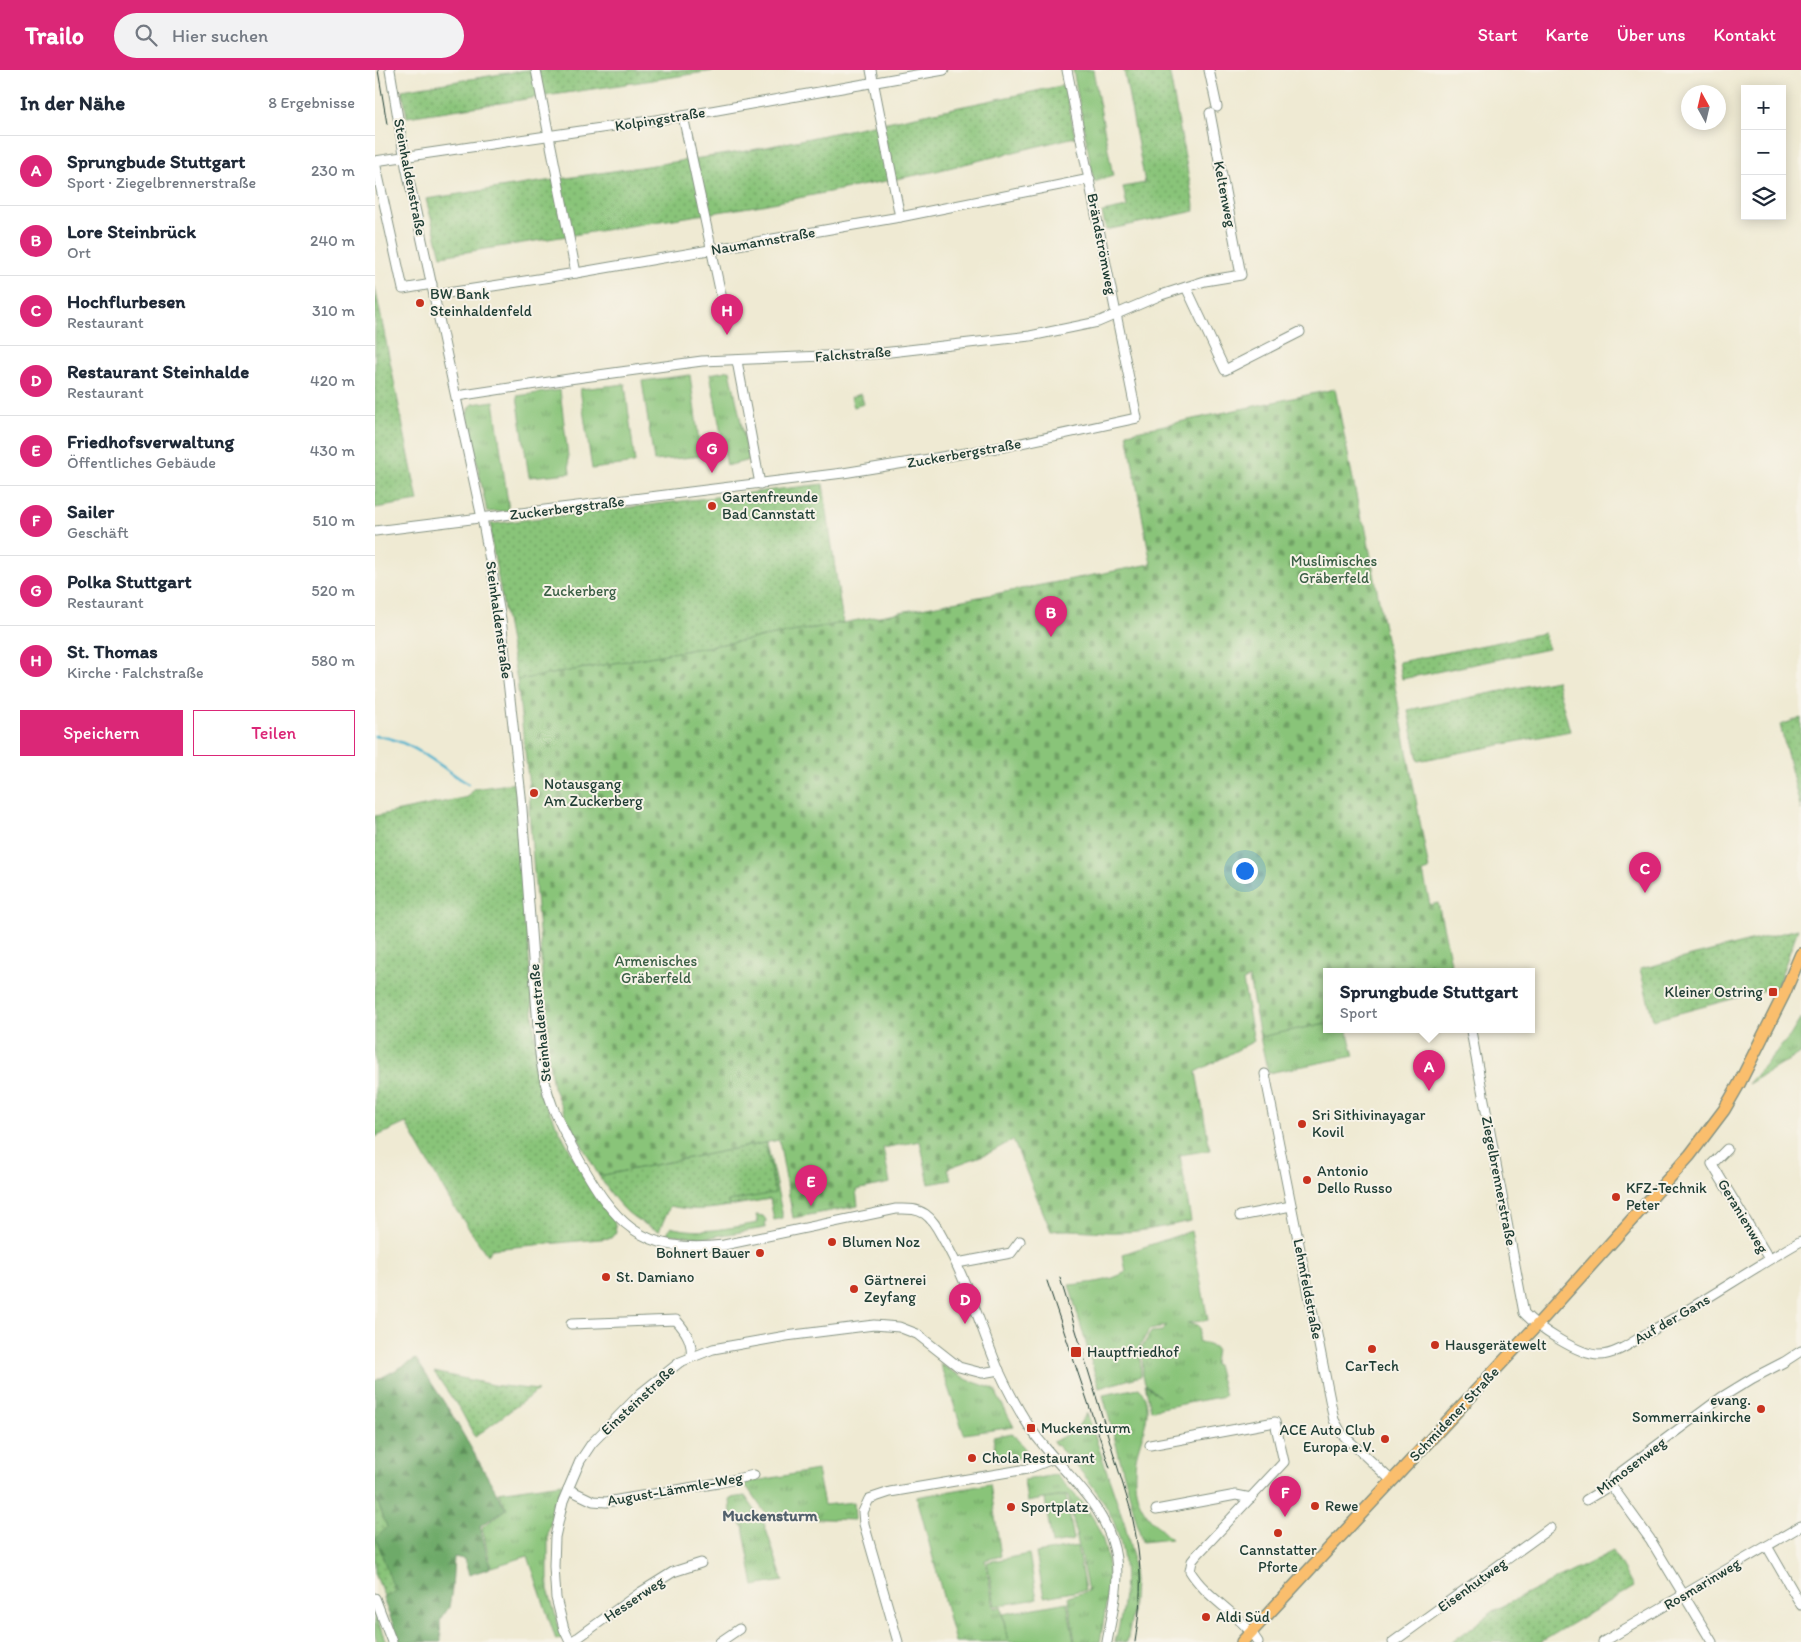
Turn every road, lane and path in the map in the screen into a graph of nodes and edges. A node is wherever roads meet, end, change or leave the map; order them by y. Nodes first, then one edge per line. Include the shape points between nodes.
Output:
1 (390, 70) edge
2 (536, 70) edge
3 (871, 70) edge
4 (945, 70) edge
5 (1067, 70) edge
6 (1209, 70) edge
7 (873, 83) junction
8 (683, 116) junction
9 (550, 136) junction
10 (404, 156) junction
11 (375, 162) edge
12 (1090, 180) junction
13 (900, 217) junction
14 (712, 250) junction
15 (576, 273) junction
16 (1241, 275) joint
17 (433, 284) junction
18 (1185, 287) junction
19 (435, 294) junction
20 (1117, 314) junction
21 (726, 318) dead end
22 (1300, 332) dead end
23 (737, 361) junction
24 (457, 396) junction
25 (1137, 418) joint
26 (760, 484) junction
27 (482, 518) junction
28 (375, 531) edge
29 (1801, 957) edge
30 (1471, 1033) edge
31 (1265, 1074) dead end
32 (1727, 1149) dead end
33 (1291, 1206) junction
34 (1240, 1216) dead end
35 (1801, 1241) edge
36 (1020, 1242) dead end
37 (1769, 1259) junction
38 (957, 1263) junction
39 (1524, 1313) junction
40 (571, 1324) dead end
41 (1538, 1324) junction
42 (1521, 1343) junction
43 (1799, 1356) edge
44 (691, 1357) junction
45 (999, 1370) junction
46 (1150, 1445) dead end
47 (1055, 1458) junction
48 (754, 1475) dead end
49 (1392, 1481) junction
50 (1611, 1485) junction
51 (568, 1489) junction
52 (1251, 1498) junction
53 (1586, 1500) dead end
54 (1156, 1510) dead end
55 (1801, 1526) edge
56 (1550, 1528) dead end
57 (1767, 1546) junction
58 (701, 1563) dead end
59 (1684, 1596) junction
60 (375, 1598) edge
61 (1801, 1605) edge
62 (739, 1629) dead end
63 (1251, 1632) junction
64 (392, 1642) edge
65 (570, 1642) edge
66 (720, 1642) edge
67 (897, 1642) edge
68 (1107, 1642) edge
69 (1242, 1642) edge
70 (1258, 1642) edge
71 (1393, 1642) edge
72 (1603, 1642) edge
73 (1712, 1642) edge

1 - 10 street, Steinhaldenstraße
2 - 9 street
3 - 7 street
4 - 7 street, Kolpingstraße
5 - 12 street, Brändströmweg
6 - 16 street, Keltenweg
7 - 8 street, Kolpingstraße
7 - 13 street
8 - 9 street, Kolpingstraße
8 - 14 street
9 - 10 street, Kolpingstraße
9 - 15 street
10 - 11 street, Kolpingstraße
10 - 17 street, Steinhaldenstraße
11 - 17 street, Steinhaldenstraße via 403,290
12 - 13 street, Naumannstraße
12 - 20 street, Brändströmweg
13 - 14 street, Naumannstraße
14 - 15 street, Naumannstraße
14 - 21 street
15 - 19 street, Naumannstraße
16 - 18 street, Falchstraße
17 - 19 street, Steinhaldenstraße
18 - 20 street, Falchstraße
18 - 22 street via 1225,370
19 - 24 street, Steinhaldenstraße
20 - 23 street, Falchstraße via 1098,322 1013,338 873,354
20 - 25 street, Brändströmweg
23 - 24 street, Falchstraße via 702,361
23 - 26 street
24 - 27 street, Steinhaldenstraße
25 - 26 street, Zuckerbergstraße via 1003,447
26 - 27 street, Zuckerbergstraße
27 - 28 street, Zuckerbergstraße
27 - 38 street, Steinhaldenstraße via 501,619 521,796 542,1070 558,1121 598,1193 625,1224 647,1237 671,1245 702,1247 896,1209 913,1209 935,1223
29 - 41 main road, Schmidener Straße via 1739,1084 1707,1133 1677,1171
30 - 39 street, Ziegelbrennerstraße
31 - 33 street, Lehmfeldstraße
32 - 37 street, Geranienweg via 1713,1164
33 - 34 street
33 - 49 street, Lehmfeldstraße via 1334,1420 1342,1434
35 - 37 street, Auf der Gans
36 - 38 street via 1011,1253
37 - 41 street, Auf der Gans via 1677,1318 1614,1352 1602,1355 1572,1348
38 - 45 street, Steinhaldenstraße
39 - 41 street
39 - 42 street, Ziegelbrennerstraße via 1525,1330
40 - 44 street via 676,1320 685,1330 692,1348
41 - 42 main road, Schmidener Straße
42 - 49 main road, Schmidener Straße
43 - 50 street, Mimosenweg via 1753,1378 1722,1398 1613,1478
44 - 45 street, Einsteinstraße via 713,1348 874,1325 899,1327 917,1334 959,1367 981,1372
44 - 51 street, Einsteinstraße via 665,1373 592,1443
45 - 47 street, Steinhaldenstraße via 1013,1400
46 - 52 street via 1275,1422 1284,1462
47 - 67 street via 1027,1469 890,1492 869,1499 863,1512 864,1524
47 - 68 street, Steinhaldenstraße via 1093,1504 1114,1547 1118,1576
48 - 51 street, August-Lämmle-Weg via 606,1502 593,1501
49 - 63 main road, Schmidener Straße
50 - 53 street, Mimosenweg
50 - 59 street
51 - 65 street, Einsteinstraße via 555,1537 554,1566 556,1598
52 - 54 street via 1235,1495
52 - 63 street via 1196,1556 1189,1571
55 - 57 street, Rosmarinweg
56 - 71 street, Eisenhutweg
57 - 59 street, Rosmarinweg
57 - 61 street
58 - 65 street, Hesserweg via 673,1572
59 - 72 street, Rosmarinweg
59 - 73 street
60 - 64 street
62 - 66 street
63 - 69 main road, Schmidener Straße
63 - 70 street

